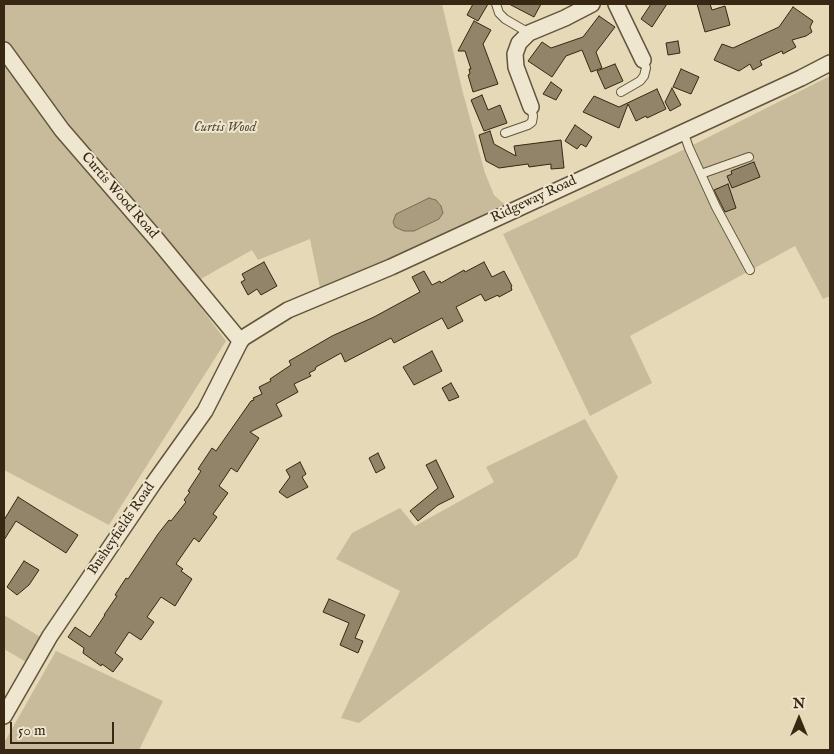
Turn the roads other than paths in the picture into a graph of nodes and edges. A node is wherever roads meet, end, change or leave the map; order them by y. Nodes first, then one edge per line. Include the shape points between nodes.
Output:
1 (496, 4) edge
2 (592, 4) edge
3 (616, 4) edge
4 (528, 33) junction
5 (4, 50) edge
6 (643, 60) joint
7 (830, 63) edge
8 (621, 92) dead end
9 (531, 107) joint
10 (683, 131) junction
11 (505, 133) dead end
12 (749, 157) dead end
13 (701, 174) junction
14 (750, 270) dead end
15 (240, 340) junction
16 (4, 716) edge

1 - 4 lane via 499,14
2 - 4 street
3 - 6 street
4 - 9 street via 515,54 516,67
5 - 15 street, Curtis Wood Road via 62,130
6 - 8 lane via 644,76
7 - 10 street, Ridgeway Road
9 - 11 lane via 532,122
10 - 13 lane
10 - 15 street, Ridgeway Road via 391,267 288,310
12 - 13 lane
13 - 14 lane
15 - 16 street, Busheyfields Road via 204,411 50,636

